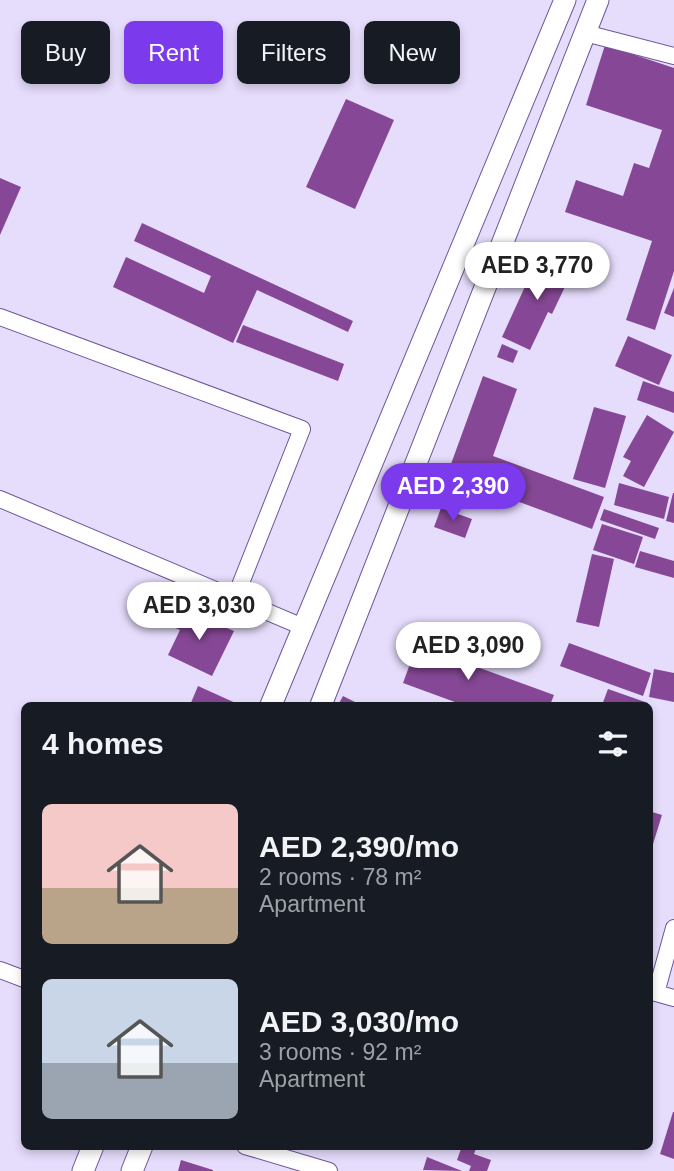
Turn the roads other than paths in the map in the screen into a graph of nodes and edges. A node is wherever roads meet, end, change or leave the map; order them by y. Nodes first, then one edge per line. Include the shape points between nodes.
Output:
1 (565, 0) edge
2 (598, 0) edge
3 (585, 33) junction
4 (674, 56) edge
5 (0, 317) edge
6 (0, 499) edge
7 (235, 598) junction
8 (303, 627) junction
9 (272, 702) edge
10 (322, 702) edge
11 (674, 929) edge
12 (0, 970) edge
13 (21, 978) edge
14 (653, 992) edge
15 (674, 998) edge
16 (91, 1150) edge
17 (140, 1150) edge
18 (258, 1150) edge
19 (83, 1171) edge
20 (132, 1171) edge
21 (329, 1171) edge

1 - 8 street
2 - 3 street
3 - 4 street
3 - 10 street
5 - 7 street via 302,429
6 - 7 street
7 - 8 street
8 - 9 street
11 - 14 street
12 - 13 street
14 - 15 street
16 - 19 street
17 - 20 street
18 - 21 street

